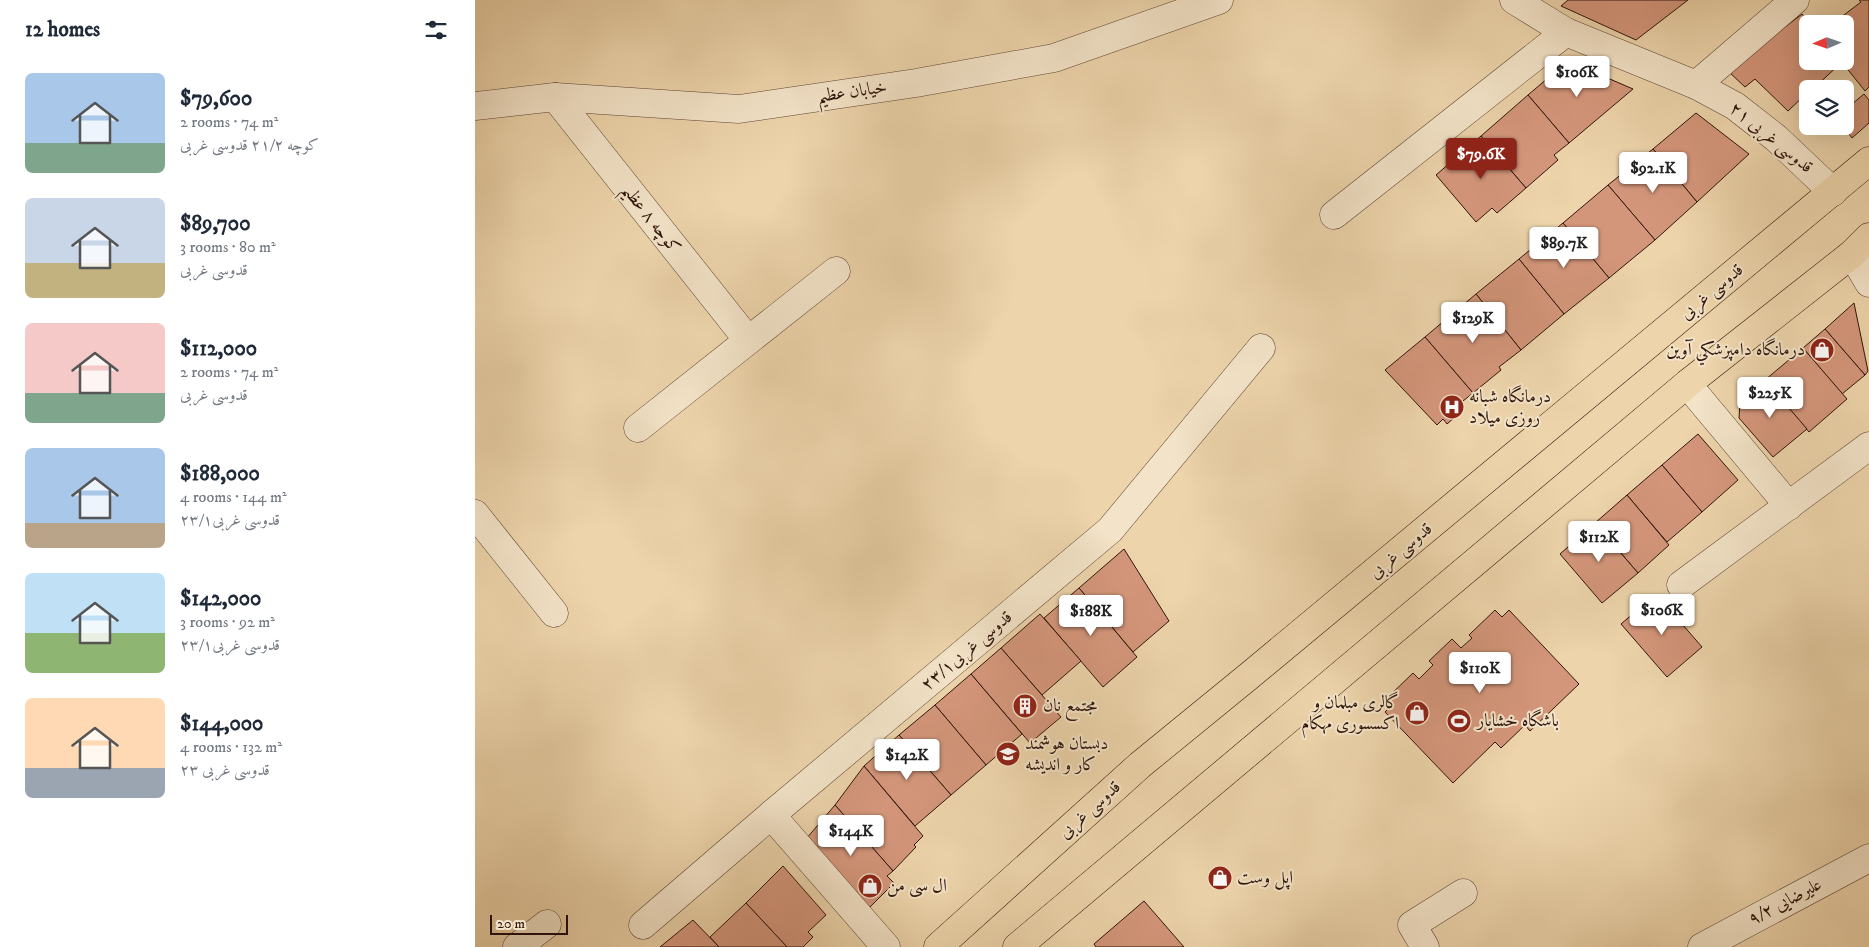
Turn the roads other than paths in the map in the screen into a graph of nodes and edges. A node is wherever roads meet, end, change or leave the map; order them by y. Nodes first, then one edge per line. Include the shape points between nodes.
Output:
1 (1219, 0) edge
2 (1514, 0) edge
3 (1795, 0) edge
4 (1567, 32) junction
5 (1697, 85) junction
6 (555, 97) junction
7 (475, 106) edge
8 (1869, 161) edge
9 (1833, 192) junction
10 (1334, 215) dead end
11 (1860, 245) edge
12 (836, 271) dead end
13 (1869, 284) edge
14 (748, 340) junction
15 (1261, 348) dead end
16 (1687, 384) junction
17 (638, 428) dead end
18 (1869, 446) edge
19 (1789, 506) junction
20 (475, 514) edge
21 (1681, 585) dead end
22 (553, 613) dead end
23 (771, 815) junction
24 (1869, 858) edge
25 (1463, 893) dead end
26 (547, 924) dead end
27 (643, 926) dead end
28 (517, 947) edge
29 (886, 947) edge
30 (938, 947) edge
31 (1017, 947) edge
32 (1425, 947) edge
33 (1702, 947) edge

1 - 6 street, خیابان عظیم via 1054,58 916,83 739,109
2 - 4 street, ۲۱ قدوسی غربی
3 - 5 street
4 - 5 street, ۲۱ قدوسی غربی
4 - 10 street
5 - 9 street, ۲۱ قدوسی غربی via 1735,106 1776,138
6 - 7 street, خیابان عظیم
6 - 14 street, کوچه ۸ عظیم
8 - 9 main road, قدوسی غربی
9 - 30 main road, قدوسی غربی via 1140,765
11 - 13 street
11 - 16 main road
12 - 14 street
14 - 17 street
15 - 23 street, قدوسی غربی۲۳/۱ via 1110,530
16 - 19 street
16 - 31 main road
18 - 19 street
19 - 21 street
20 - 22 street
23 - 27 street, قدوسی غربی۲۳/۱
23 - 29 street
24 - 33 street, ۹/۲ علیرضایی
25 - 32 street via 1412,925
26 - 28 street

